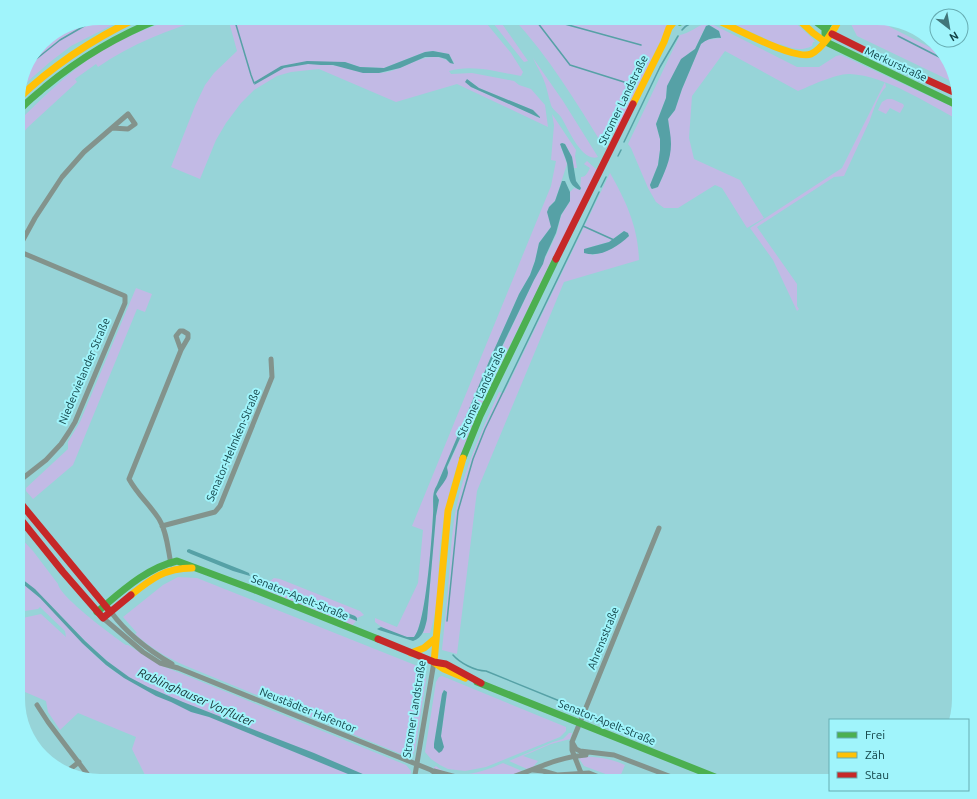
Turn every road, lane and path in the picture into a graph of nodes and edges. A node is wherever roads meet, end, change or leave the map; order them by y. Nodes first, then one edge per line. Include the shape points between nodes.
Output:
1 (123, 25) edge
2 (143, 25) edge
3 (677, 25) edge
4 (730, 25) edge
5 (732, 25) edge
6 (804, 25) edge
7 (819, 25) edge
8 (828, 25) edge
9 (836, 25) edge
10 (735, 27) junction
11 (825, 30) junction
12 (832, 34) junction
13 (824, 41) junction
14 (951, 91) edge
15 (25, 93) edge
16 (952, 103) edge
17 (25, 106) edge
18 (112, 128) dead end
19 (25, 237) edge
20 (25, 253) edge
21 (181, 350) dead end
22 (271, 359) dead end
23 (25, 476) edge
24 (25, 509) edge
25 (25, 525) edge
26 (162, 526) junction
27 (659, 528) dead end
28 (170, 561) junction
29 (202, 569) junction
30 (172, 570) junction
31 (105, 606) junction
32 (97, 612) junction
33 (111, 612) junction
34 (103, 618) junction
35 (436, 638) junction
36 (412, 653) junction
37 (434, 662) junction
38 (178, 668) junction
39 (37, 705) dead end
40 (579, 722) junction
41 (572, 742) junction
42 (602, 754) junction
43 (574, 756) junction
44 (79, 762) junction
45 (416, 764) junction
46 (71, 768) edge
47 (431, 770) junction
48 (532, 770) junction
49 (87, 773) edge
50 (581, 773) junction
51 (415, 774) edge
52 (436, 774) edge
53 (448, 774) edge
54 (524, 774) edge
55 (553, 774) edge
56 (568, 774) edge
57 (592, 774) edge
58 (664, 774) edge
59 (708, 774) edge

1 - 15 main road via 90,42 56,66
2 - 17 main road via 99,47 61,73
3 - 35 main road, Stromer Landstraße via 664,42 537,298 466,450 448,511
4 - 10 main road
5 - 10 main road
6 - 13 main road, Merkurstraße
7 - 11 main road, Merkurstraße
8 - 11 main road
9 - 12 main road
10 - 13 main road via 794,54 811,54
11 - 12 main road, Merkurstraße
11 - 13 main road
12 - 13 main road
12 - 14 main road, Merkurstraße
13 - 16 main road, Merkurstraße
18 - 19 street via 84,152 62,177
20 - 23 street, Niedervielander Straße via 125,296 125,303 75,422 55,451
21 - 26 street via 129,479
22 - 26 street, Senator-Helmken-Straße via 272,377 220,506 215,512
24 - 31 main road
25 - 32 main road
26 - 28 street
27 - 40 street, Ahrensstraße
28 - 29 main road, Senator-Apelt-Straße
28 - 30 street
28 - 31 main road via 147,573
29 - 30 main road, Senator-Apelt-Straße
29 - 36 main road, Senator-Apelt-Straße
30 - 33 main road, Senator-Apelt-Straße via 160,575
31 - 32 main road
31 - 33 main road
32 - 34 main road
33 - 34 main road, Senator-Apelt-Straße
33 - 38 street, Neustädter Hafentor via 136,640
34 - 38 street, Neustädter Hafentor via 143,652 160,663
35 - 36 main road via 424,648
35 - 37 main road, Stromer Landstraße
36 - 37 main road, Senator-Apelt-Straße
37 - 40 main road, Senator-Apelt-Straße via 444,669
37 - 45 street, Stromer Landstraße
38 - 45 street, Neustädter Hafentor
39 - 44 street
40 - 41 street, Ahrensstraße
40 - 59 main road, Senator-Apelt-Straße
41 - 42 street via 580,751
41 - 43 street, Ahrensstraße
42 - 43 street
42 - 58 street via 614,755
43 - 48 street
43 - 50 street, Ahrensstraße
44 - 46 street
44 - 49 street
45 - 47 street, Neustädter Hafentor
45 - 51 street, Stromer Landstraße
47 - 52 street, Neustädter Hafentor
47 - 53 street, Neustädter Hafentor
48 - 54 street
48 - 55 street via 543,770
50 - 56 street
50 - 57 street

